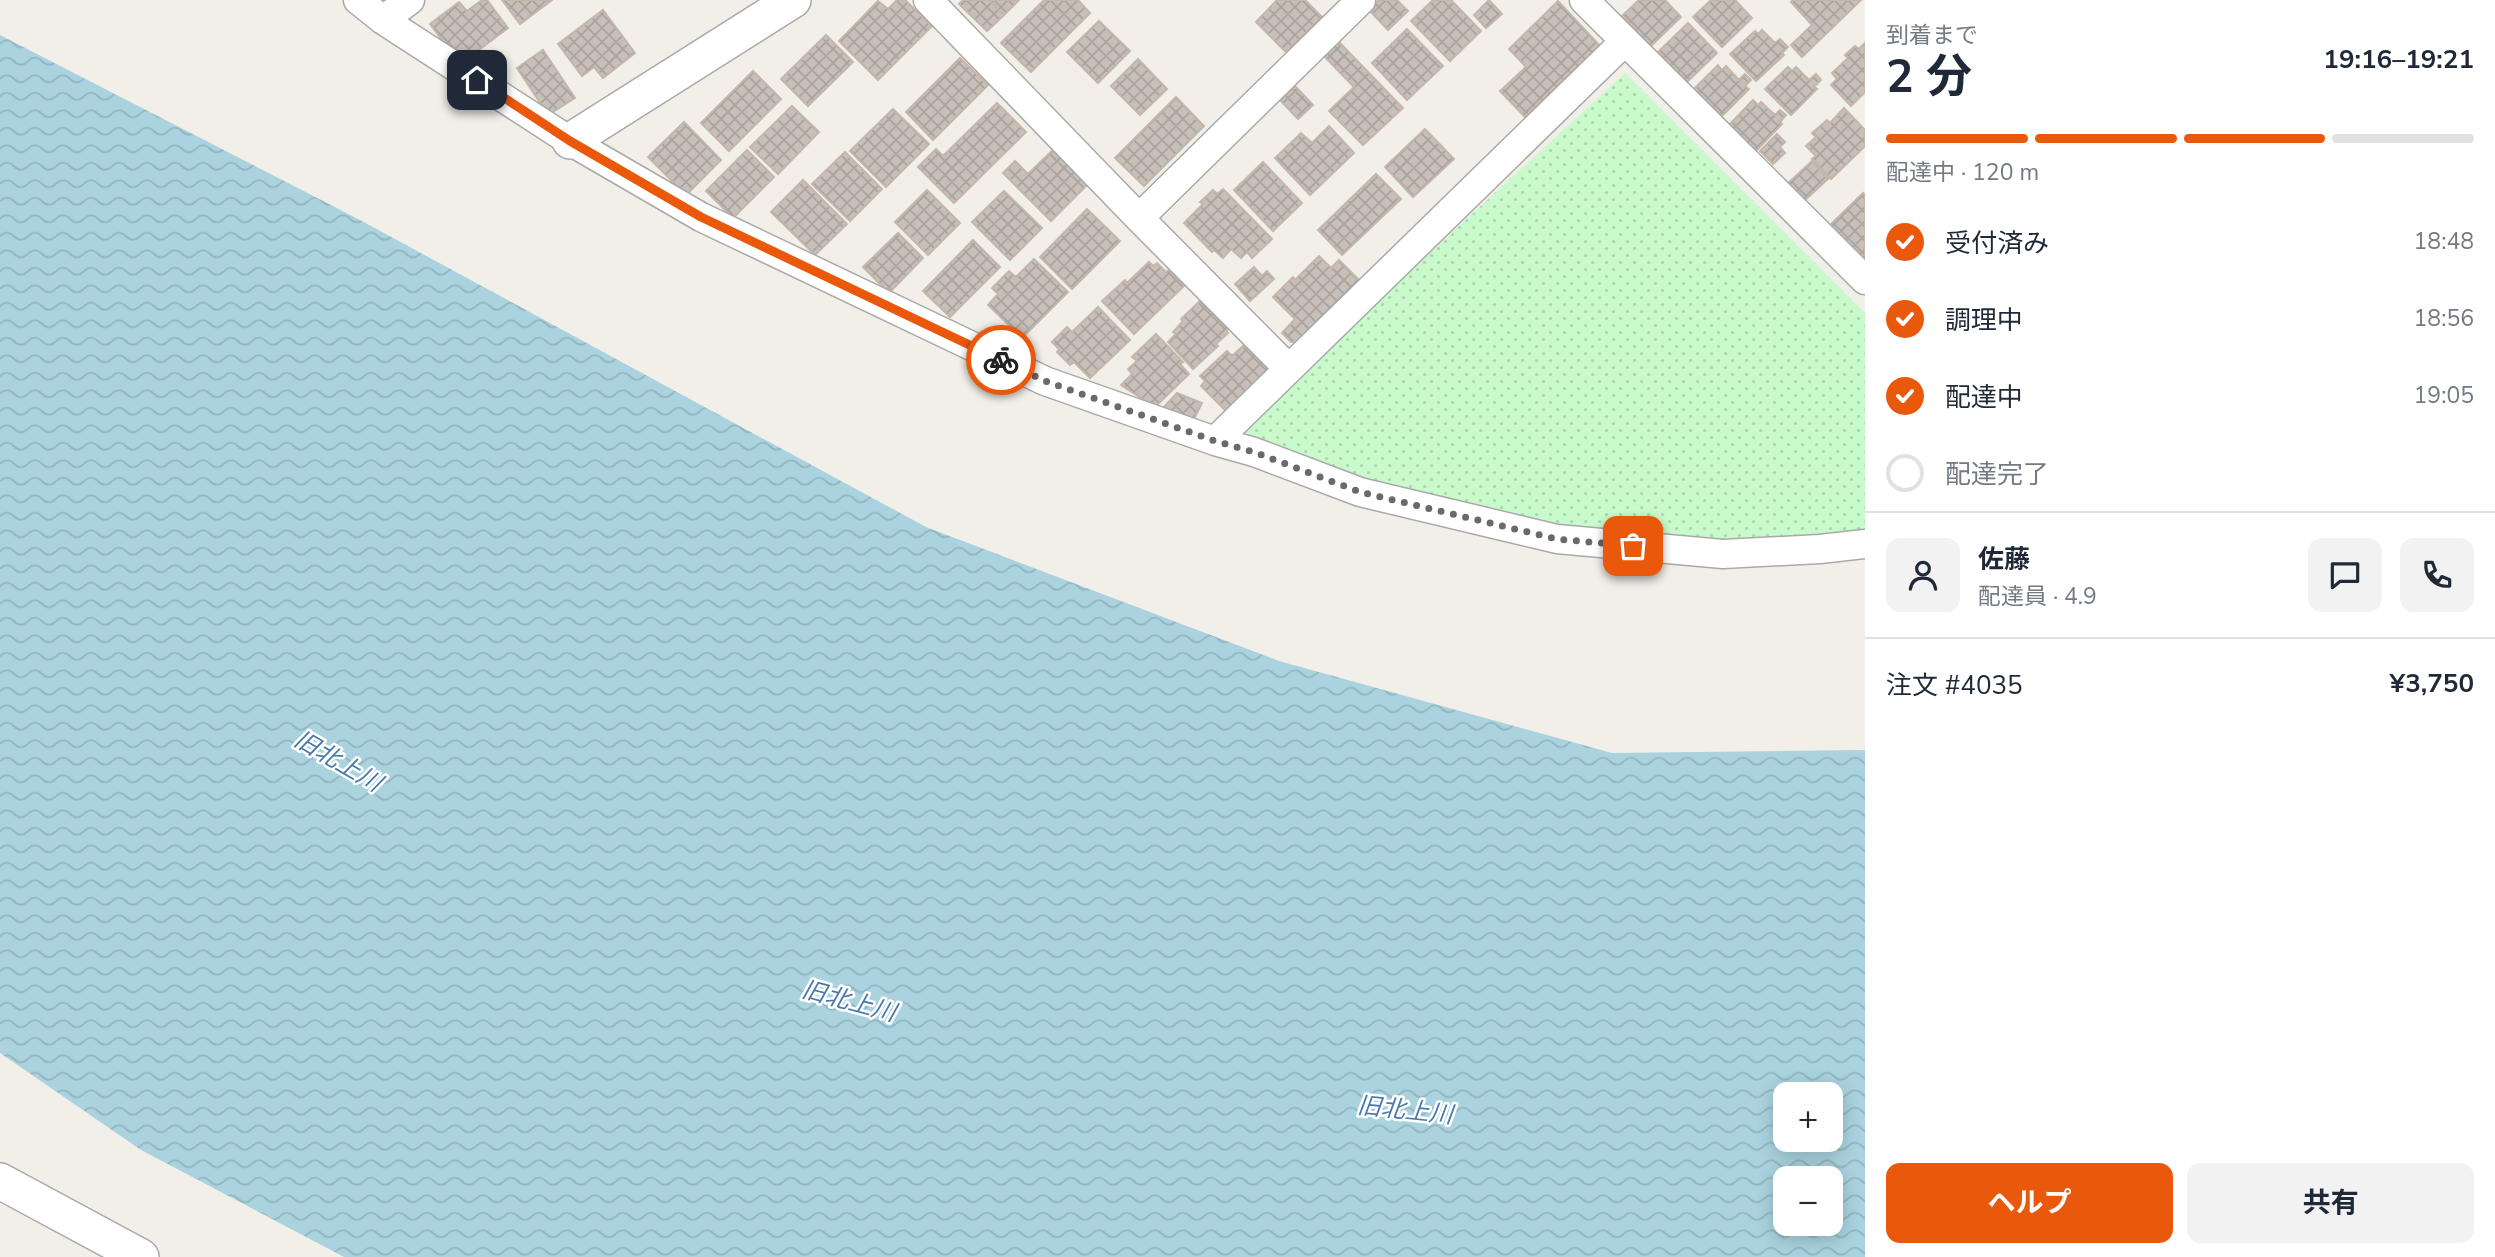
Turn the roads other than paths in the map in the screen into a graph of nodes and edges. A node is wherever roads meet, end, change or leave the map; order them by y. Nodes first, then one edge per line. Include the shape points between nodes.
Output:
1 (358, 0) edge
2 (410, 0) edge
3 (793, 0) edge
4 (929, 0) edge
5 (1361, 0) edge
6 (1584, 0) edge
7 (383, 20) junction
8 (1625, 41) junction
9 (570, 141) junction
10 (1139, 218) junction
11 (1865, 280) edge
12 (1288, 368) junction
13 (1215, 441) junction
14 (1865, 544) edge
15 (0, 1181) edge
16 (141, 1257) edge

1 - 7 street
2 - 7 street
3 - 9 street
4 - 10 street
5 - 10 street
6 - 8 street
7 - 9 street
8 - 11 street
8 - 12 street
9 - 13 street via 701,217 1045,381
10 - 12 street
12 - 13 street
13 - 14 street via 1360,492 1557,539 1723,554
15 - 16 street

